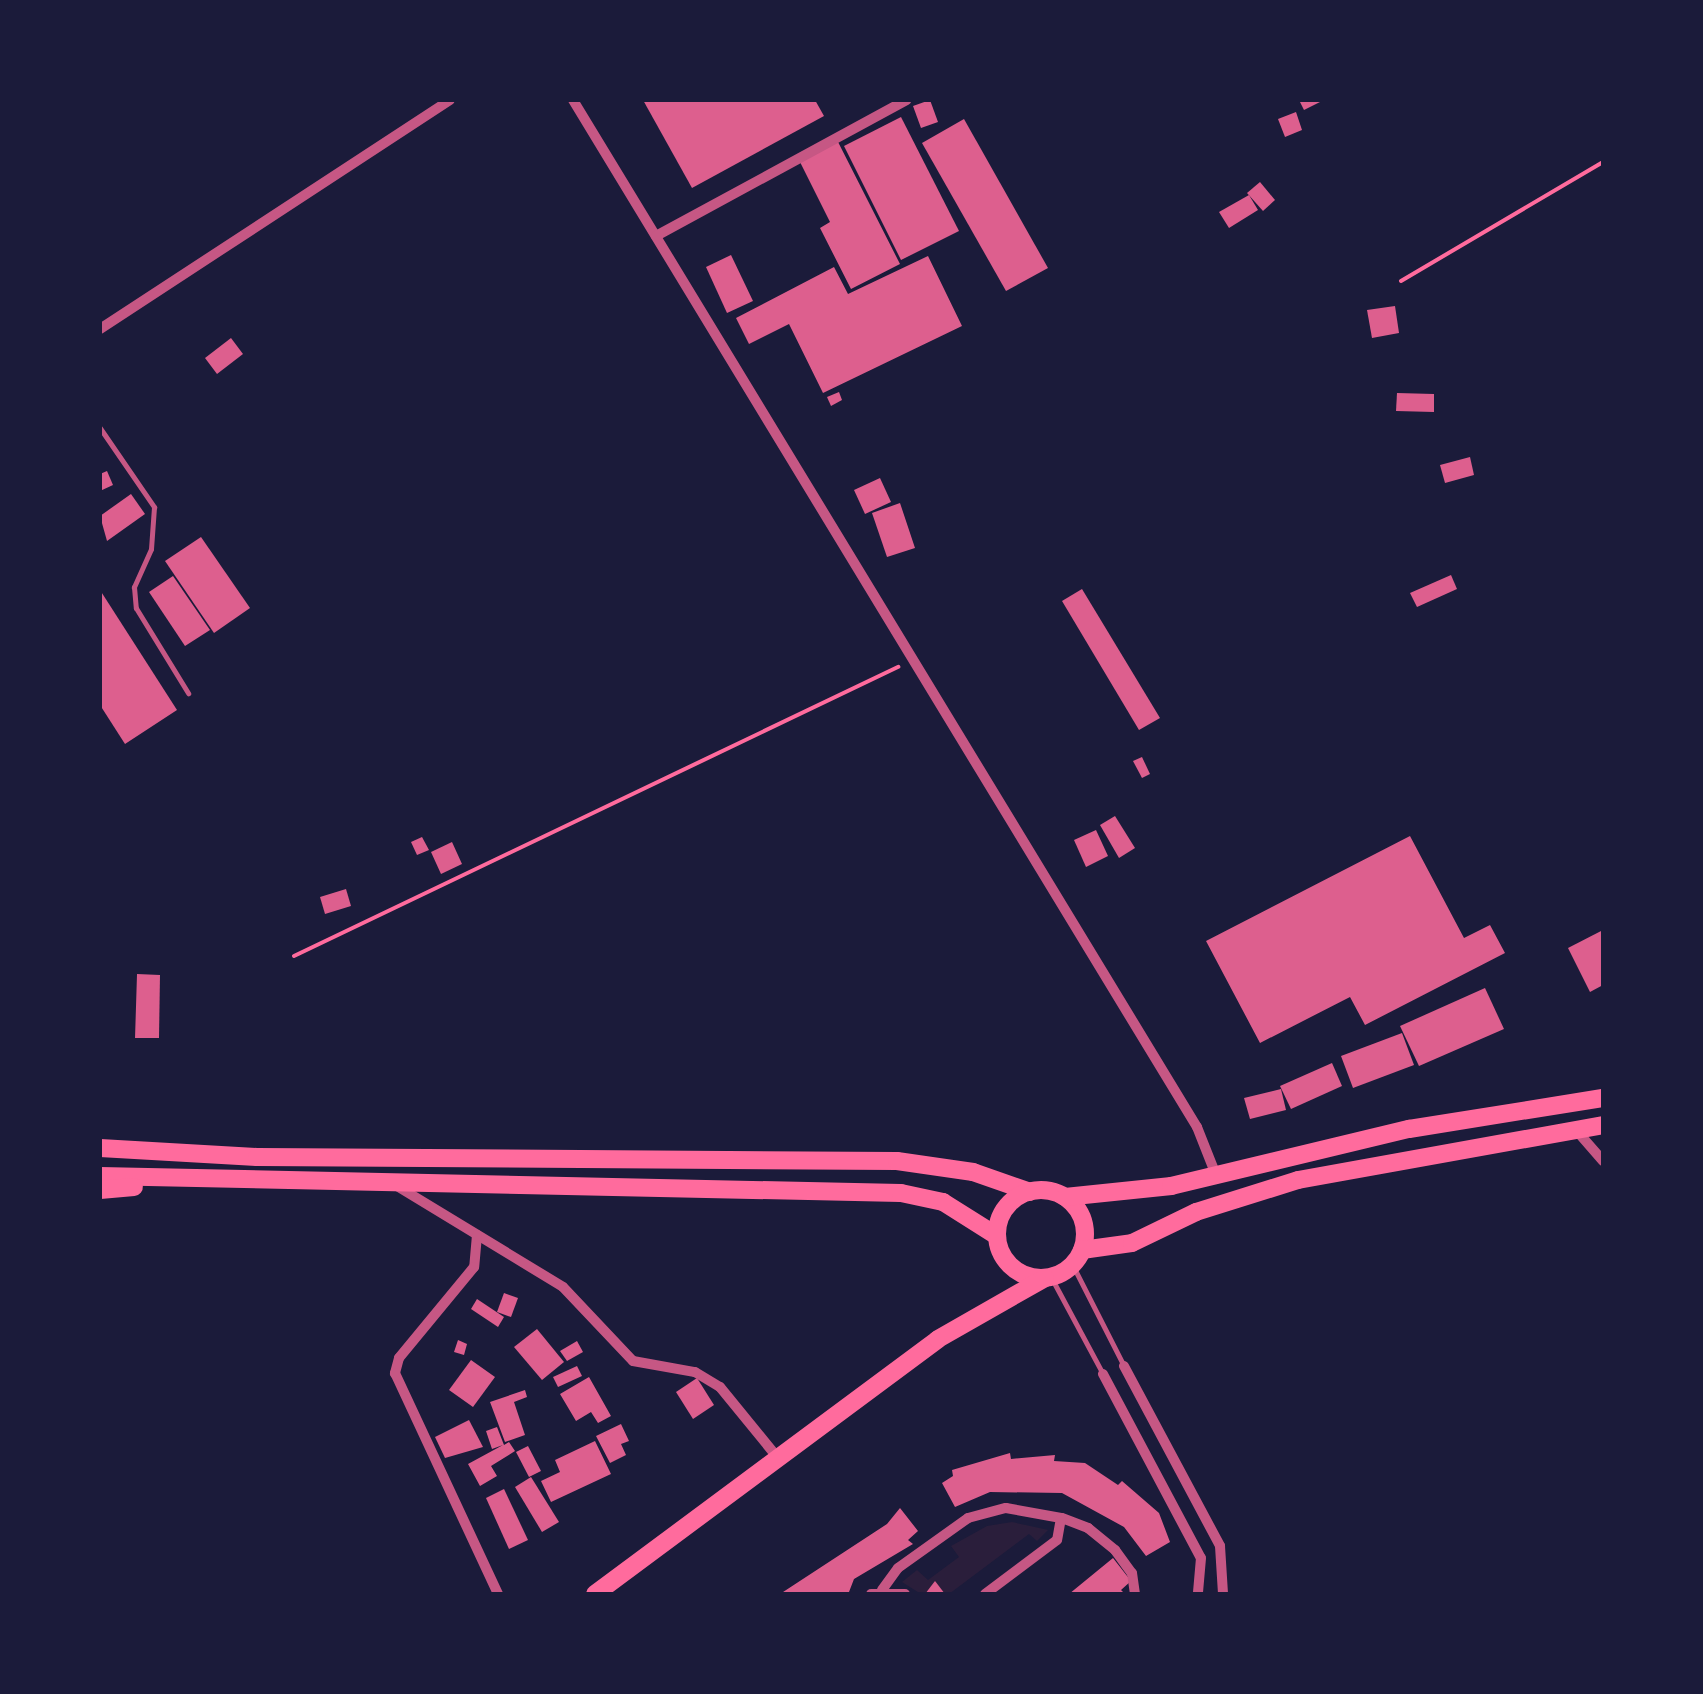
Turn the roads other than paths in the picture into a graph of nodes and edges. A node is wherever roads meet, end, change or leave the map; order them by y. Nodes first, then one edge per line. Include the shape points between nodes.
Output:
1 (450, 100) edge
2 (573, 100) edge
3 (906, 100) edge
4 (656, 236) junction
5 (100, 328) edge
6 (100, 428) edge
7 (188, 693) dead end
8 (1603, 1098) edge
9 (1603, 1125) edge
10 (1576, 1130) junction
11 (100, 1148) edge
12 (1603, 1161) edge
13 (1216, 1175) junction
14 (100, 1176) edge
15 (174, 1182) junction
16 (396, 1185) junction
17 (100, 1190) edge
18 (1030, 1192) junction
19 (1065, 1198) junction
20 (477, 1235) junction
21 (997, 1236) junction
22 (1077, 1257) junction
23 (1048, 1277) junction
24 (1124, 1366) joint
25 (1103, 1374) joint
26 (777, 1457) junction
27 (1061, 1518) junction
28 (876, 1592) edge
29 (498, 1594) edge
30 (595, 1594) edge
31 (905, 1594) edge
32 (985, 1594) edge
33 (1134, 1594) edge
34 (1198, 1594) edge
35 (1222, 1594) edge

1 - 5 street
2 - 4 street
3 - 4 street
4 - 13 street via 1198,1126
6 - 7 lane via 154,506 151,549 134,586 136,608
8 - 13 highway via 1409,1129
9 - 10 highway
10 - 12 street
10 - 22 highway via 1298,1180
11 - 18 highway via 240,1156 897,1161 972,1172
13 - 19 highway
14 - 15 highway
15 - 16 highway
15 - 17 highway
16 - 20 street
16 - 21 highway via 900,1193 942,1202
18 - 19 highway
18 - 21 highway via 1002,1213
19 - 22 highway via 1084,1227
20 - 26 street via 564,1287 633,1360 695,1372 720,1387
20 - 29 street via 474,1267 399,1358 395,1374
21 - 23 highway via 1012,1267
22 - 23 highway
22 - 24 lane
23 - 25 lane
23 - 26 highway via 938,1339
24 - 35 street via 1220,1546 1226,1562
25 - 34 street via 1202,1558
26 - 30 highway
27 - 28 street via 1006,1508 968,1518
27 - 32 street via 1062,1534 1052,1546
27 - 33 street via 1116,1550 1132,1573
28 - 31 street

